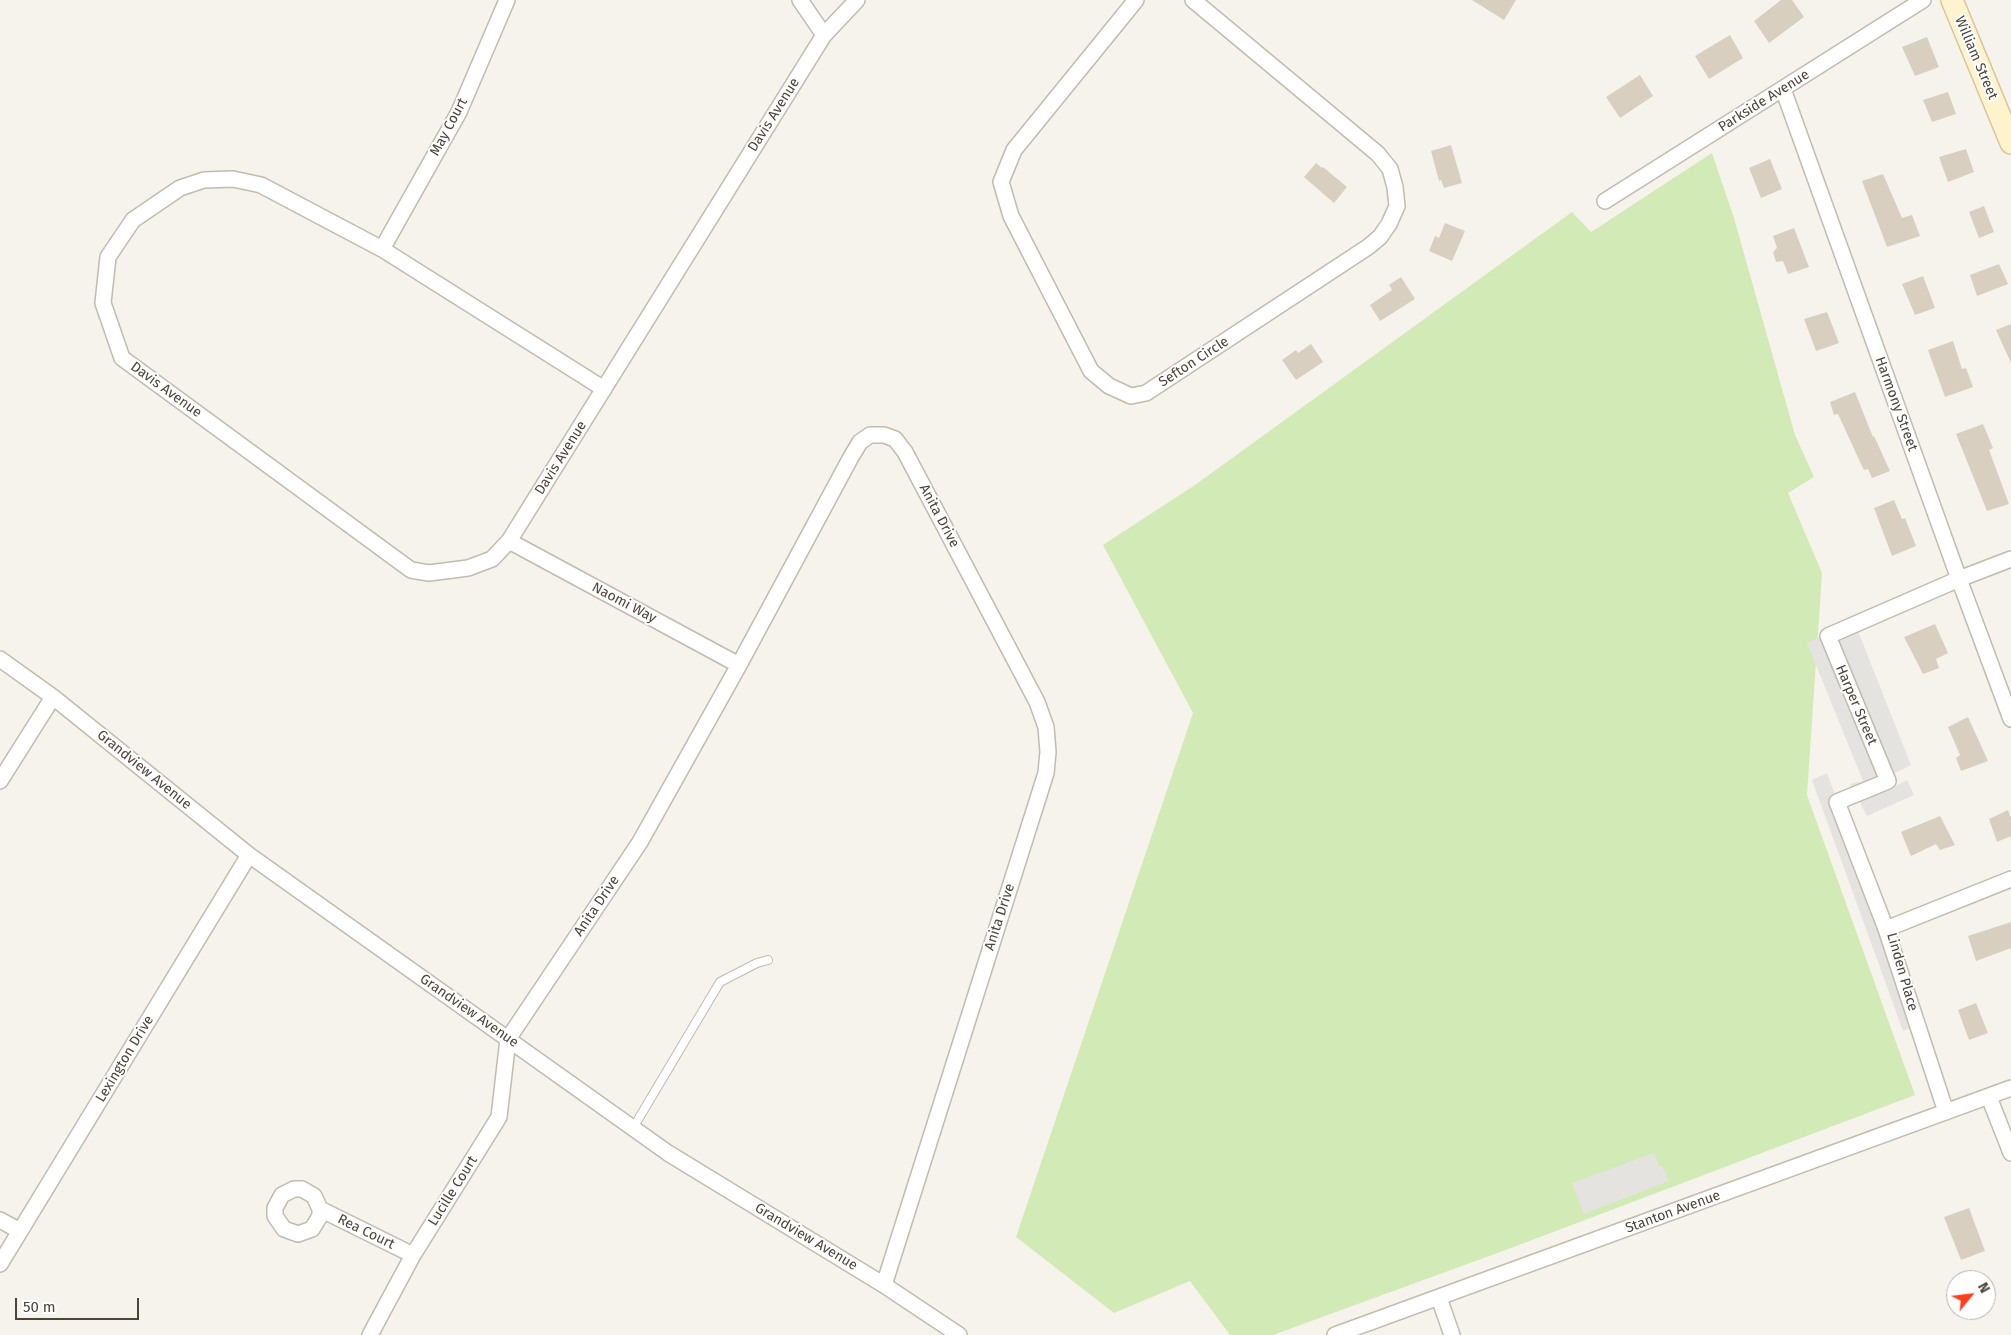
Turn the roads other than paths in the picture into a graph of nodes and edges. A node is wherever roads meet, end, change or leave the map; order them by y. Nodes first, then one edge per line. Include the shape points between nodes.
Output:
1 (507, 0) edge
2 (800, 0) edge
3 (857, 0) edge
4 (1136, 0) edge
5 (1193, 0) edge
6 (1923, 0) edge
7 (1952, 0) edge
8 (824, 35) junction
9 (1783, 90) junction
10 (2010, 136) edge
11 (1605, 201) dead end
12 (382, 249) junction
13 (604, 389) junction
14 (510, 541) junction
15 (2011, 559) edge
16 (1959, 579) junction
17 (0, 659) edge
18 (739, 665) junction
19 (53, 698) junction
20 (2011, 718) edge
21 (0, 781) edge
22 (249, 855) junction
23 (2011, 879) edge
24 (1886, 929) junction
25 (768, 960) dead end
26 (508, 1039) junction
27 (2011, 1088) edge
28 (1989, 1097) junction
29 (1946, 1112) junction
30 (633, 1128) junction
31 (2011, 1152) edge
32 (320, 1209) dead end
33 (0, 1220) edge
34 (20, 1231) junction
35 (413, 1255) junction
36 (0, 1264) edge
37 (884, 1285) junction
38 (1439, 1298) junction
39 (370, 1335) edge
40 (959, 1335) edge
41 (1335, 1335) edge
42 (1452, 1335) edge

1 - 12 street, May Court via 459,112
2 - 8 street
3 - 8 street, Davis Avenue
4 - 5 street, Sefton Circle via 1014,150 1001,182 1011,216 1091,371 1109,386 1131,396 1146,394 1368,247 1380,238 1397,206 1396,187 1390,169 1378,154
6 - 9 street, Parkside Avenue
7 - 10 main road, William Street
8 - 13 street, Davis Avenue
9 - 11 street, Parkside Avenue
9 - 16 street, Harmony Street
12 - 13 street, Davis Avenue
12 - 14 street, Davis Avenue via 261,185 232,179 204,180 180,188 133,220 108,257 103,303 122,358 411,570 429,573 468,568 492,560
13 - 14 street, Davis Avenue
14 - 18 street, Naomi Way
15 - 16 street, Harper Street
16 - 20 street, Harmony Street
16 - 24 street, Harper Street via 1828,636 1888,781 1837,802
17 - 19 street, Grandview Avenue
18 - 26 street, Anita Drive via 640,842
18 - 37 street, Anita Drive via 860,442 870,435 884,435 895,439 905,452 1037,702 1046,727 1046,773
19 - 21 street
19 - 22 street, Grandview Avenue
22 - 26 street, Grandview Avenue
22 - 34 street, Lexington Drive
23 - 24 street, Linden Place
24 - 29 street, Linden Place
25 - 30 lane via 720,982
26 - 30 street, Grandview Avenue
26 - 35 street, Lucille Court via 499,1117
27 - 28 street, Stanton Avenue
28 - 29 street, Stanton Avenue
28 - 31 street
29 - 38 street, Stanton Avenue
30 - 37 street, Grandview Avenue via 668,1153
32 - 35 street, Rea Court
33 - 34 street
34 - 36 street, Lexington Drive
35 - 39 street, Lucille Court
37 - 40 street, Grandview Avenue
38 - 41 street, Stanton Avenue
38 - 42 street

